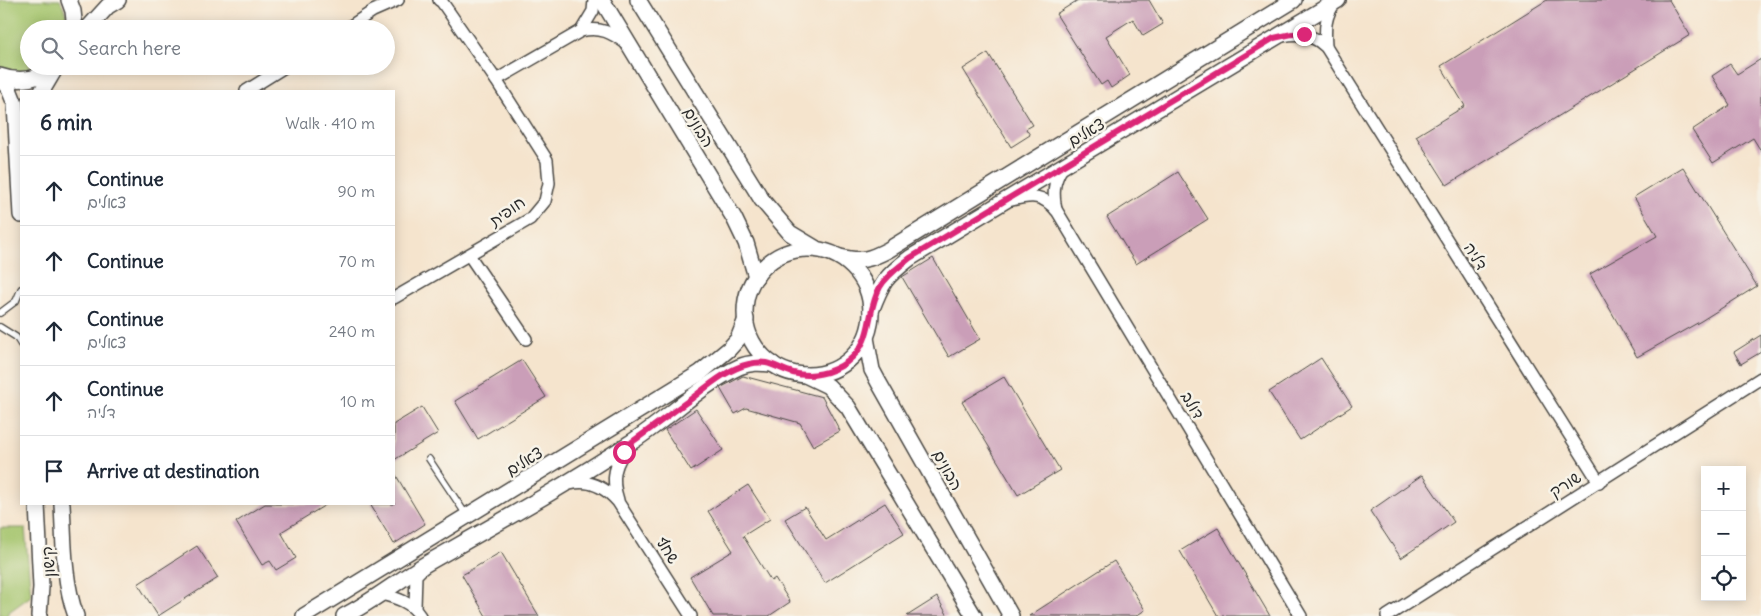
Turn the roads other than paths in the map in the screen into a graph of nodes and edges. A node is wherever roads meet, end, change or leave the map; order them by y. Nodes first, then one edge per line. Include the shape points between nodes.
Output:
1 (69, 0) edge
2 (118, 0) edge
3 (398, 0) edge
4 (439, 0) edge
5 (594, 0) edge
6 (602, 0) edge
7 (638, 0) edge
8 (1294, 0) edge
9 (1338, 0) edge
10 (74, 20) edge
11 (95, 20) edge
12 (360, 20) edge
13 (581, 31) junction
14 (1274, 38) junction
15 (631, 47) junction
16 (1326, 47) junction
17 (41, 75) edge
18 (50, 75) edge
19 (272, 75) edge
20 (0, 77) edge
21 (496, 80) junction
22 (42, 90) edge
23 (248, 90) edge
24 (1063, 166) junction
25 (20, 196) edge
26 (1006, 201) junction
27 (1056, 211) junction
28 (817, 249) junction
29 (469, 255) junction
30 (840, 257) junction
31 (756, 277) junction
32 (20, 291) edge
33 (395, 297) edge
34 (871, 311) junction
35 (0, 313) edge
36 (746, 319) junction
37 (0, 327) edge
38 (866, 338) junction
39 (526, 339) dead end
40 (20, 343) edge
41 (773, 364) junction
42 (803, 375) junction
43 (1761, 378) edge
44 (632, 442) junction
45 (428, 459) dead end
46 (1599, 482) junction
47 (564, 486) junction
48 (618, 502) junction
49 (37, 505) edge
50 (62, 505) edge
51 (467, 516) junction
52 (428, 563) junction
53 (417, 612) edge
54 (346, 615) edge
55 (39, 616) edge
56 (76, 616) edge
57 (304, 616) edge
58 (691, 616) edge
59 (974, 616) edge
60 (1011, 616) edge
61 (1301, 616) edge
62 (1387, 616) edge

1 - 10 street
2 - 11 street
3 - 12 street
4 - 21 street, חופית
5 - 13 street via 593,11
6 - 15 street, הבונים
7 - 28 street, הבונים via 762,200 790,233
8 - 30 street, צאלים via 888,250 866,260
9 - 14 street, צאלים
9 - 16 street via 1326,19
13 - 15 street via 604,31
13 - 21 street
14 - 16 street, דליה via 1304,34
14 - 24 street, צאלים
15 - 31 street, הבונים via 734,218 746,243
16 - 46 street, דליה
17 - 20 street via 28,79
18 - 22 street
19 - 23 street
20 - 25 street via 15,104
21 - 29 street, חופית via 547,160 549,183 545,200 530,218
24 - 26 street, צאלים
24 - 27 street, דולב via 1054,186
26 - 27 street, דולב via 1031,196 1042,198
26 - 34 street, צאלים via 896,269 879,288
27 - 61 street, דולב
28 - 30 street
28 - 31 street via 799,249 782,254 768,263
29 - 33 street, חופית
29 - 39 street
30 - 34 street via 863,280
31 - 36 street via 749,290
32 - 35 lane via 16,301
34 - 38 street
36 - 41 street via 750,336
36 - 51 street, צאלים via 738,339 700,373
37 - 40 lane
38 - 42 street via 847,362 834,370
38 - 60 street, הבונים via 875,376
41 - 42 street
41 - 44 street via 761,362 740,367 716,380
42 - 59 street via 828,386 848,407
43 - 46 street, שורק
44 - 47 street
44 - 48 street, שחף via 615,468 614,488
45 - 51 lane
46 - 62 street, שורק
47 - 48 street, שחף via 581,481 593,483 604,488
47 - 52 street
48 - 58 street, שחף
49 - 55 street, קישון via 41,587
50 - 56 street, קישון via 66,581
51 - 57 street, צאלים
52 - 53 street via 416,575
52 - 54 street
53 - 54 street via 397,598 381,594

